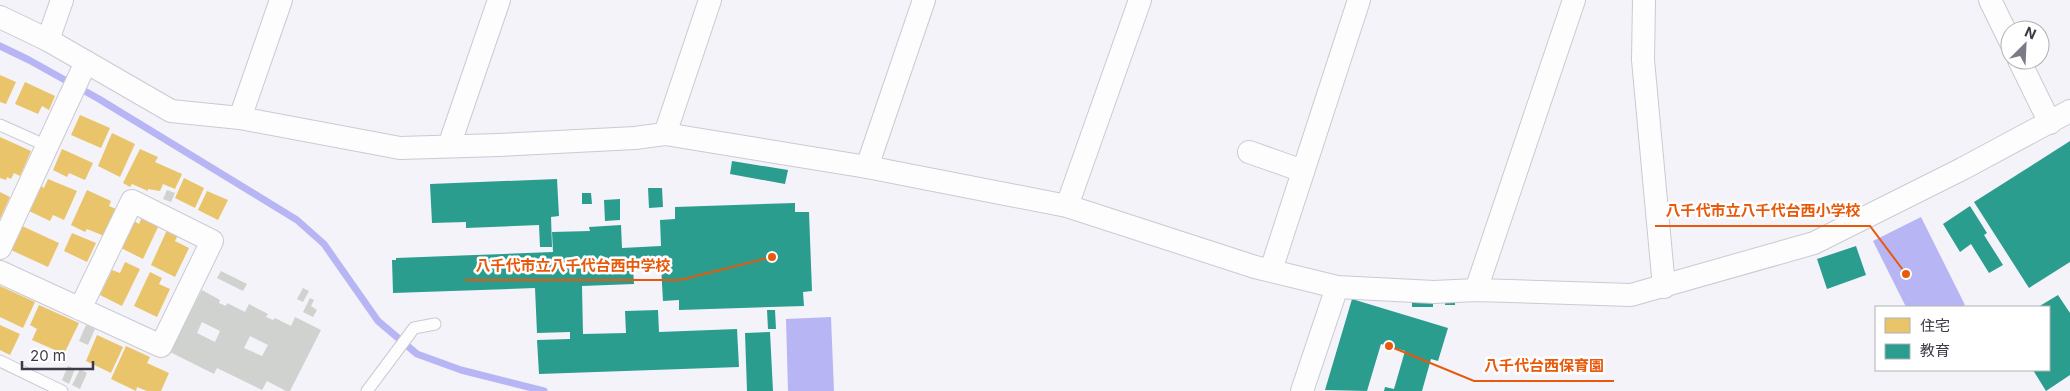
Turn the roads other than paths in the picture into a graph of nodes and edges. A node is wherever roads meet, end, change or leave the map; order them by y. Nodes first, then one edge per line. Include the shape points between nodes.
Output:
1 (62, 0) edge
2 (281, 0) edge
3 (499, 0) edge
4 (710, 0) edge
5 (924, 0) edge
6 (1140, 0) edge
7 (1359, 0) edge
8 (1574, 0) edge
9 (1644, 0) edge
10 (1990, 0) edge
11 (0, 17) edge
12 (2000, 20) edge
13 (48, 40) junction
14 (84, 67) junction
15 (2024, 70) edge
16 (2070, 111) edge
17 (240, 118) junction
18 (2050, 123) junction
19 (0, 125) edge
20 (665, 134) junction
21 (47, 146) junction
22 (448, 146) junction
23 (1249, 152) dead end
24 (867, 167) junction
25 (1302, 171) junction
26 (1067, 206) junction
27 (0, 248) edge
28 (1271, 270) junction
29 (0, 272) edge
30 (1337, 287) junction
31 (1664, 287) junction
32 (1476, 290) junction
33 (80, 309) junction
34 (435, 324) dead end
35 (0, 361) edge
36 (62, 391) edge
37 (367, 391) edge
38 (1302, 391) edge

1 - 13 street
2 - 17 street
3 - 22 street
4 - 20 street
5 - 24 street
6 - 26 street
7 - 25 street
8 - 32 street
9 - 31 street via 1643,60
10 - 12 street
11 - 13 street
13 - 14 street
14 - 17 street via 171,111
14 - 21 street
15 - 18 street
16 - 18 street
17 - 22 street via 400,148
18 - 31 street via 1814,243
19 - 21 lane
20 - 22 street
20 - 24 street
21 - 27 street
23 - 25 street
24 - 26 street
25 - 28 street
26 - 28 street
28 - 30 street
29 - 33 street
30 - 32 street via 1434,292
30 - 38 street
31 - 32 street via 1630,295
33 - 33 street via 161,346 212,241 132,201
34 - 37 lane via 414,328
35 - 36 lane

